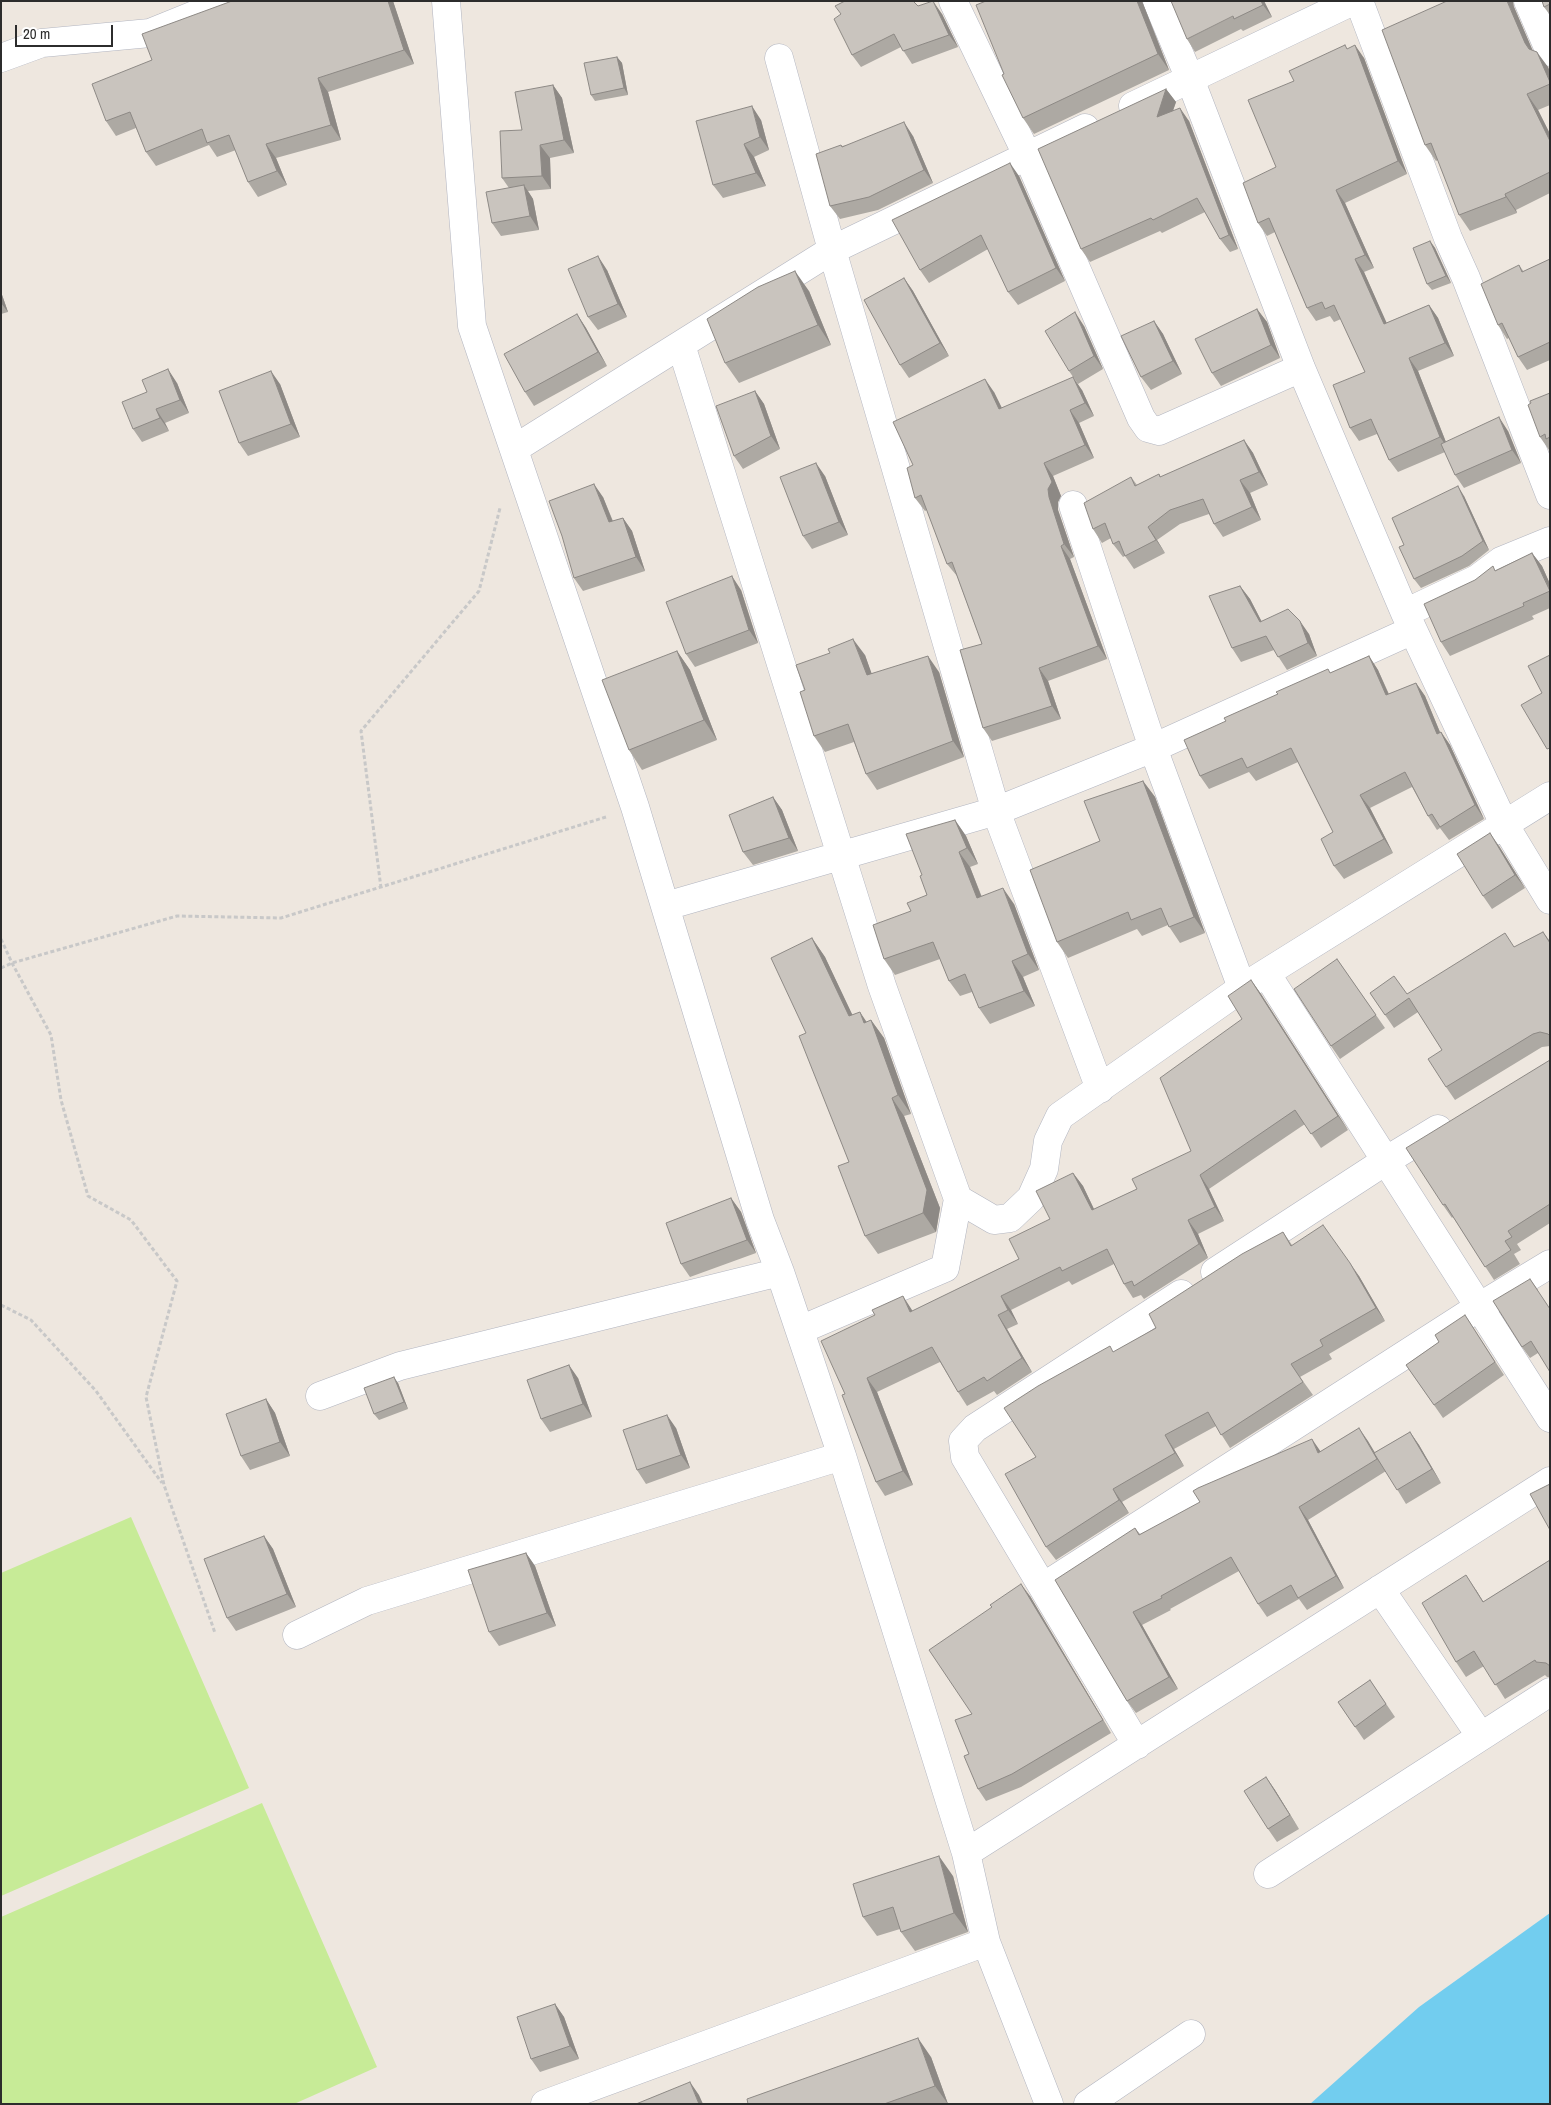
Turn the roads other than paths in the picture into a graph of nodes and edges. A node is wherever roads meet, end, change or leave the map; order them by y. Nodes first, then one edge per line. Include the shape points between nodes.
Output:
1 (228, 1) edge
2 (446, 1) edge
3 (953, 1) edge
4 (1157, 1) edge
5 (1353, 1) edge
6 (1359, 1) edge
7 (1528, 1) edge
8 (1550, 52) edge
9 (1, 58) edge
10 (779, 58) dead end
11 (1190, 79) junction
12 (1027, 155) junction
13 (832, 250) junction
14 (681, 345) junction
15 (1301, 368) junction
16 (514, 449) junction
17 (1547, 478) edge
18 (1073, 505) dead end
19 (1550, 541) edge
20 (1409, 621) junction
21 (1153, 748) junction
22 (1550, 796) edge
23 (996, 811) junction
24 (1504, 824) junction
25 (841, 856) junction
26 (1550, 900) edge
27 (666, 906) junction
28 (1266, 973) junction
29 (1242, 988) junction
30 (1100, 1089) junction
31 (1460, 1115) edge
32 (1386, 1160) junction
33 (958, 1199) junction
34 (1550, 1264) edge
35 (780, 1272) junction
36 (1479, 1307) junction
37 (800, 1330) junction
38 (320, 1396) dead end
39 (1550, 1418) edge
40 (842, 1456) junction
41 (1550, 1481) edge
42 (1043, 1587) junction
43 (1380, 1589) junction
44 (298, 1634) dead end
45 (1550, 1692) edge
46 (1480, 1735) junction
47 (1137, 1746) junction
48 (966, 1853) junction
49 (1268, 1874) dead end
50 (986, 1942) junction
51 (1191, 2034) dead end
52 (1044, 2102) edge
53 (544, 2104) edge
54 (1088, 2104) edge

1 - 9 street via 150,33 42,43
2 - 16 street via 472,326
3 - 12 street
4 - 11 street
5 - 11 street
6 - 17 street via 1448,238
7 - 8 street
10 - 13 street
11 - 12 street
11 - 15 street
12 - 13 street
12 - 15 street via 1148,428 1159,431
13 - 14 street
13 - 23 street
14 - 16 street
14 - 25 street
15 - 20 street
16 - 27 street
18 - 21 street
19 - 20 street via 1501,561
20 - 21 street
20 - 24 street
21 - 23 street
21 - 29 street
22 - 24 street
23 - 25 street
23 - 30 street
24 - 26 street
24 - 28 street
25 - 27 street
25 - 33 street via 882,986
27 - 35 street via 760,1220
28 - 29 street
28 - 32 street
29 - 30 street
30 - 33 street via 1060,1116 1048,1142 1044,1169 1032,1198 1010,1218 994,1220
31 - 32 street
32 - 36 street
32 - 42 street via 975,1428 962,1441 966,1456
33 - 37 street via 944,1268
34 - 36 street
35 - 37 street
35 - 38 street via 400,1366
36 - 39 street
36 - 42 street
37 - 40 street
40 - 44 street via 367,1602
40 - 48 street
41 - 43 street
42 - 47 street
43 - 46 street
43 - 47 street
45 - 46 street
46 - 49 street
47 - 48 street
48 - 50 street
50 - 52 street
50 - 53 street
51 - 54 street

